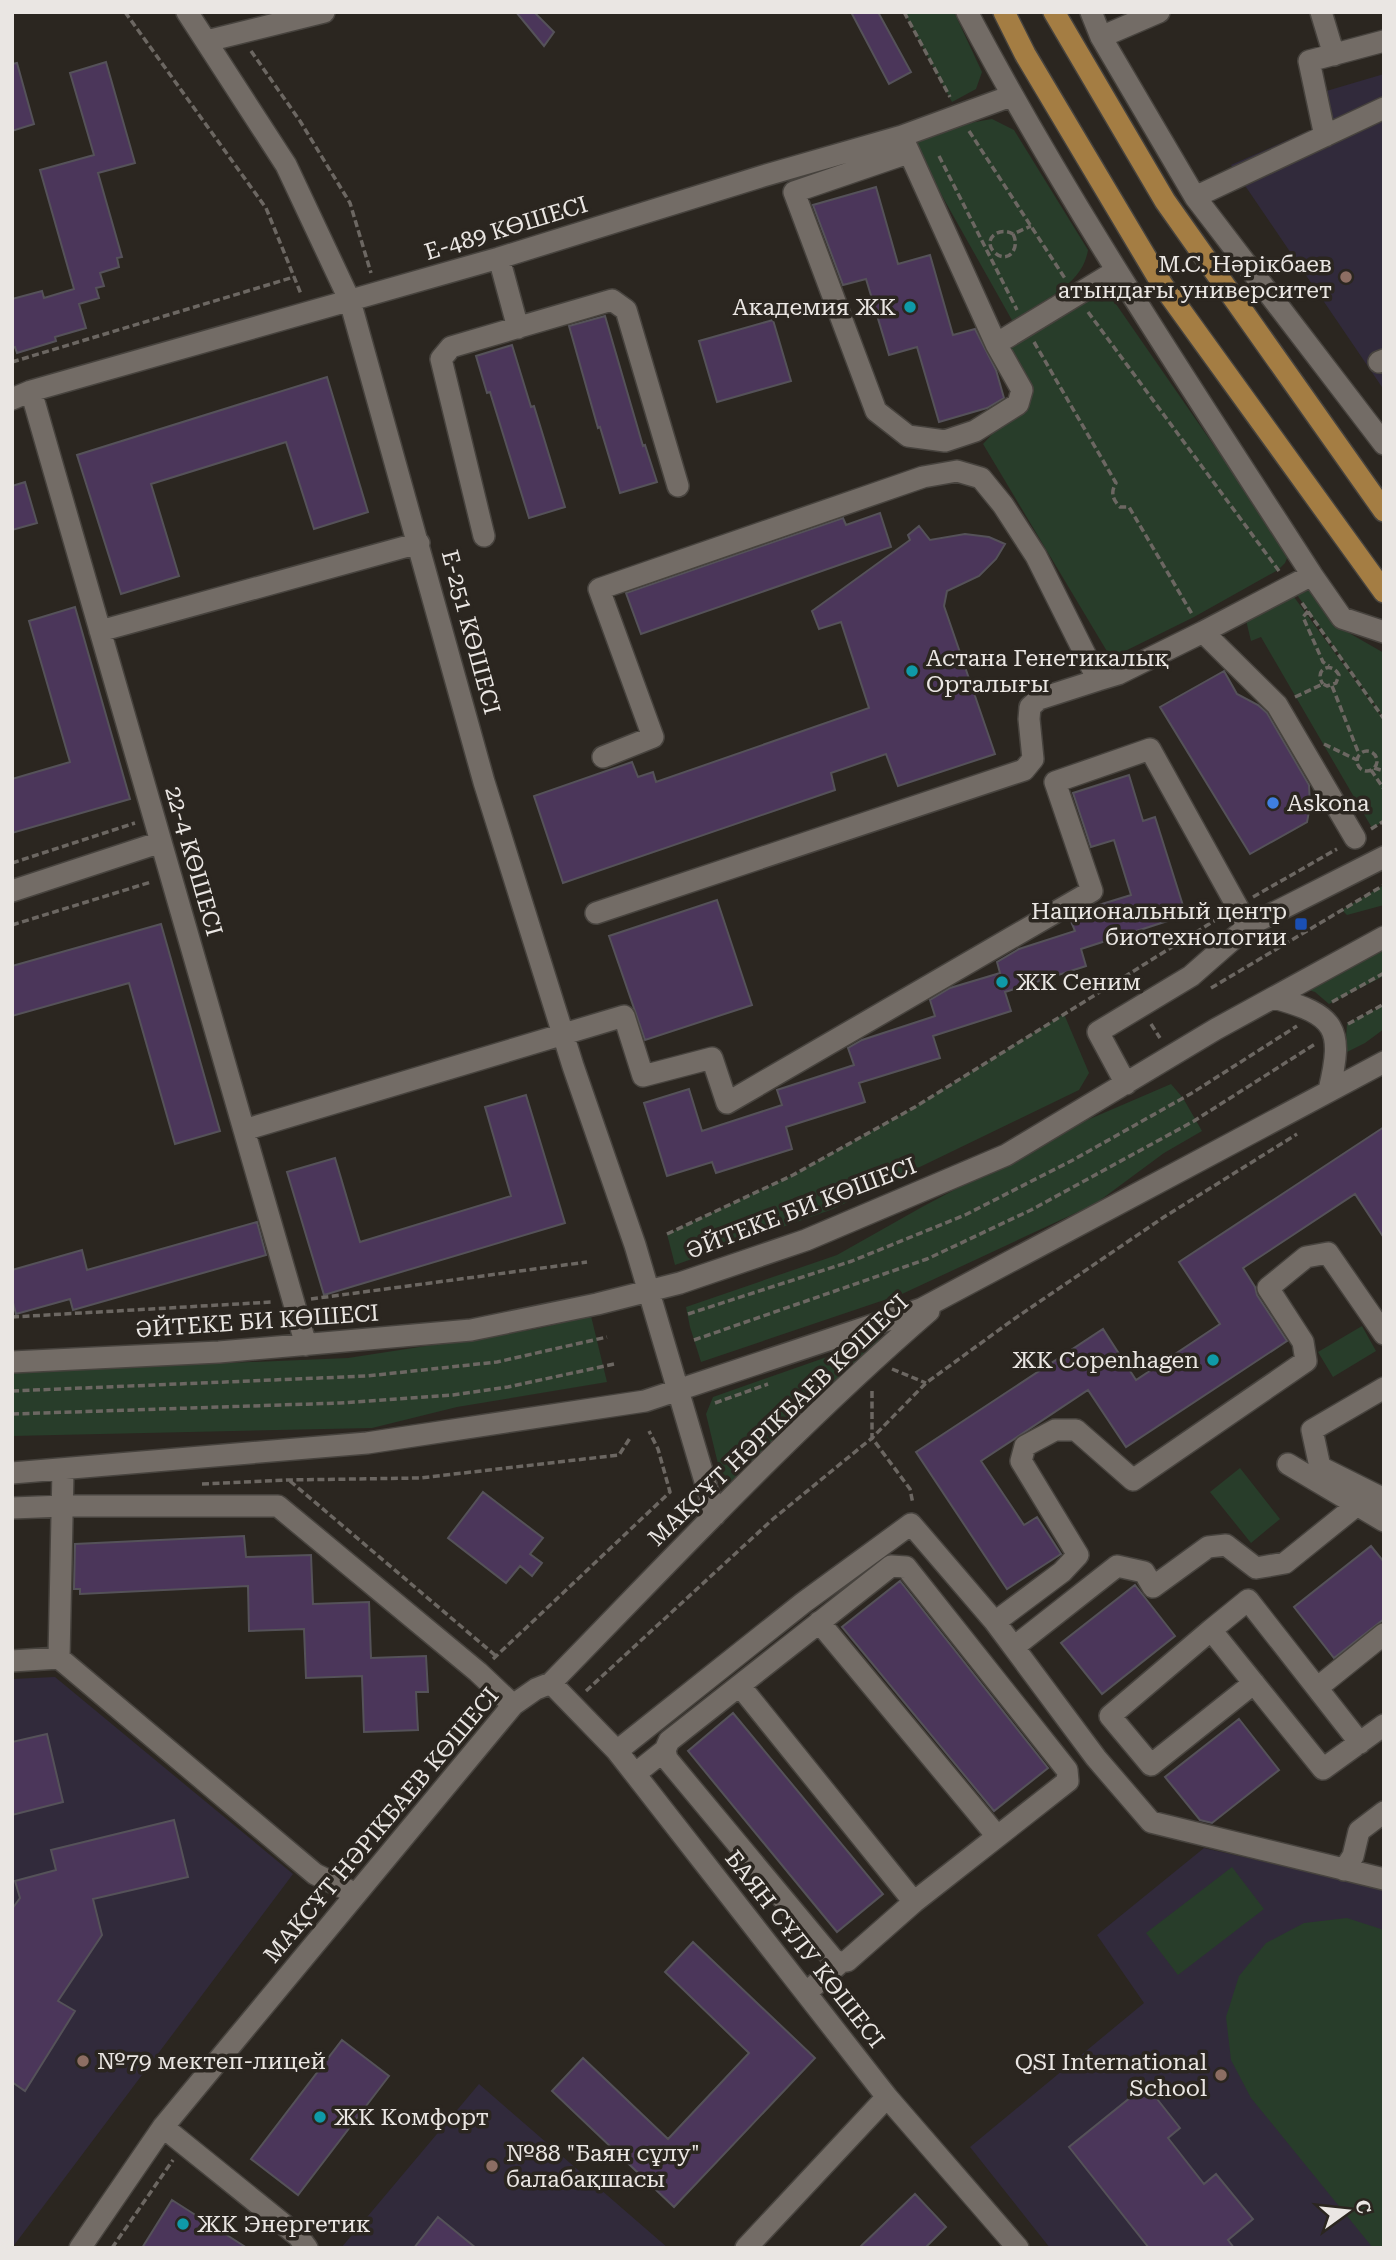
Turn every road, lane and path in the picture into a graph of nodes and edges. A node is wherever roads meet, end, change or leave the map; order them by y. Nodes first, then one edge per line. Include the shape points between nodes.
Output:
1 (125, 12) edge
2 (187, 12) edge
3 (324, 12) edge
4 (904, 12) edge
5 (967, 12) edge
6 (1004, 12) edge
7 (1054, 12) edge
8 (1091, 12) edge
9 (1159, 12) edge
10 (1321, 12) edge
11 (238, 33) junction
12 (1101, 37) junction
13 (207, 41) junction
14 (1384, 41) edge
15 (1334, 55) junction
16 (1011, 96) junction
17 (1384, 108) edge
18 (960, 115) junction
19 (1325, 136) junction
20 (905, 144) junction
21 (939, 156) dead end
22 (788, 168) junction
23 (794, 192) junction
24 (1195, 197) junction
25 (1031, 226) junction
26 (1013, 234) junction
27 (989, 249) junction
28 (499, 258) junction
29 (1116, 271) junction
30 (294, 277) junction
31 (377, 293) junction
32 (1075, 295) junction
33 (351, 301) junction
34 (309, 312) junction
35 (1024, 326) junction
36 (518, 328) junction
37 (996, 344) junction
38 (12, 362) edge
39 (22, 395) edge
40 (1384, 444) edge
41 (678, 486) dead end
42 (1384, 511) edge
43 (484, 536) dead end
44 (419, 543) junction
45 (1312, 575) junction
46 (1291, 586) junction
47 (1384, 592) edge
48 (1308, 611) junction
49 (100, 631) junction
50 (1203, 632) junction
51 (1384, 632) edge
52 (1329, 666) junction
53 (1346, 666) junction
54 (1337, 671) junction
55 (1098, 680) junction
56 (1322, 684) junction
57 (1332, 686) junction
58 (1277, 705) junction
59 (1384, 719) edge
60 (1359, 754) junction
61 (603, 757) dead end
62 (1373, 769) junction
63 (1384, 771) edge
64 (1384, 789) edge
65 (154, 817) junction
66 (1384, 821) edge
67 (1355, 838) junction
68 (161, 842) junction
69 (1384, 857) edge
70 (12, 863) edge
71 (171, 876) junction
72 (1384, 885) edge
73 (12, 891) edge
74 (1237, 906) junction
75 (596, 913) dead end
76 (12, 925) edge
77 (1248, 926) junction
78 (1384, 937) edge
79 (1384, 972) edge
80 (1124, 976) junction
81 (1210, 988) dead end
82 (1274, 998) junction
83 (1384, 1003) edge
84 (1141, 1005) junction
85 (1316, 1012) junction
86 (1120, 1018) junction
87 (1333, 1032) junction
88 (563, 1034) junction
89 (1171, 1057) junction
90 (1383, 1063) edge
91 (1126, 1084) junction
92 (1329, 1090) junction
93 (1304, 1129) dead end
94 (244, 1130) junction
95 (667, 1234) dead end
96 (648, 1292) junction
97 (943, 1298) junction
98 (688, 1314) dead end
99 (1384, 1334) edge
100 (607, 1337) dead end
101 (694, 1340) dead end
102 (306, 1345) junction
103 (871, 1361) junction
104 (12, 1362) edge
105 (614, 1364) dead end
106 (926, 1383) junction
107 (1384, 1388) edge
108 (678, 1390) junction
109 (12, 1391) edge
110 (12, 1415) edge
111 (649, 1432) dead end
112 (630, 1438) dead end
113 (872, 1438) junction
114 (1288, 1464) dead end
115 (63, 1470) junction
116 (12, 1473) edge
117 (288, 1480) junction
118 (196, 1484) dead end
119 (1384, 1499) edge
120 (1357, 1505) junction
121 (64, 1506) junction
122 (12, 1508) edge
123 (715, 1515) junction
124 (1384, 1521) edge
125 (911, 1524) junction
126 (820, 1622) junction
127 (995, 1622) junction
128 (1211, 1630) junction
129 (1384, 1634) edge
130 (1014, 1647) junction
131 (496, 1656) junction
132 (59, 1658) junction
133 (12, 1661) edge
134 (478, 1672) junction
135 (551, 1683) junction
136 (1254, 1683) junction
137 (740, 1686) junction
138 (1317, 1688) junction
139 (572, 1704) junction
140 (513, 1705) junction
141 (1384, 1725) edge
142 (1360, 1743) junction
143 (665, 1750) junction
144 (617, 1751) junction
145 (635, 1774) junction
146 (1384, 1812) edge
147 (997, 1836) junction
148 (1344, 1870) junction
149 (1384, 1879) edge
150 (356, 1894) junction
151 (914, 1902) junction
152 (842, 1962) junction
153 (806, 1993) junction
154 (887, 2097) junction
155 (163, 2127) junction
156 (184, 2144) junction
157 (80, 2248) edge
158 (112, 2248) edge
159 (307, 2248) edge
160 (746, 2248) edge
161 (1018, 2248) edge

1 - 30 path via 266,208
2 - 13 street, Е-251 КӨШЕСІ
3 - 11 street
4 - 18 path
5 - 16 street
6 - 47 main road via 1163,286
7 - 42 main road via 1165,201
8 - 12 street
9 - 12 street
10 - 15 street
11 - 13 street
11 - 31 path via 350,203
12 - 24 street
13 - 33 street, Е-251 КӨШЕСІ via 286,165
14 - 15 street
15 - 19 street via 1309,61
16 - 18 street, Е-489 КӨШЕСІ
16 - 29 street
17 - 19 street
18 - 20 street, Е-489 КӨШЕСІ
18 - 25 path
19 - 24 street
20 - 22 street, Е-489 КӨШЕСІ
20 - 23 street
20 - 37 street
21 - 27 path
22 - 23 street
22 - 28 street, Е-489 КӨШЕСІ
23 - 37 street via 876,411 908,436 945,441 975,431 1018,404 1022,390
24 - 40 street
25 - 26 path
25 - 32 path
26 - 27 path via 994,234
26 - 27 path via 1017,241 1013,253 1000,256
27 - 35 path
28 - 31 street, Е-489 КӨШЕСІ
28 - 36 street
29 - 32 street
29 - 45 street
30 - 34 path
30 - 38 path
31 - 33 street, Е-489 КӨШЕСІ
32 - 35 street
32 - 46 path
33 - 34 street, Е-489 КӨШЕСІ
33 - 44 street, Е-251 КӨШЕСІ
34 - 39 street, Е-489 КӨШЕСІ
35 - 37 street
35 - 50 path via 1116,483 1114,501 1129,507
36 - 41 street via 612,300 626,310
36 - 43 street via 451,347 441,359
39 - 49 street, 22-4 КӨШЕСІ
44 - 49 street
44 - 88 street, Е-251 КӨШЕСІ via 484,782
45 - 46 street
45 - 51 street via 1342,618
46 - 48 path
46 - 50 street
48 - 52 path via 1303,617
48 - 53 path
49 - 65 street, 22-4 КӨШЕСІ
50 - 55 street
50 - 58 street
52 - 54 path
52 - 56 path via 1319,673
53 - 54 path
53 - 59 path
54 - 57 path
55 - 61 street via 1036,556 1003,505 981,478 957,471 923,477 599,589 653,737
55 - 75 street via 1039,699 1030,707 1033,759 1024,770
56 - 57 path
56 - 58 path
57 - 60 path
58 - 67 street
60 - 62 path via 1358,765 1363,770
60 - 62 path via 1375,754
62 - 63 path
62 - 64 path
65 - 68 street, 22-4 КӨШЕСІ
65 - 70 path
66 - 67 path
67 - 74 path
68 - 71 street, 22-4 КӨШЕСІ
68 - 73 street
69 - 77 street
71 - 76 path
71 - 94 street, 22-4 КӨШЕСІ
72 - 81 path
74 - 77 street
74 - 80 path
74 - 88 street via 1150,749 1055,782 1092,891 727,1103 712,1058 643,1076 624,1016
77 - 84 street via 1191,976
78 - 82 street, ӘЙТЕКЕ БИ КӨШЕСІ
79 - 85 path
80 - 84 path
80 - 95 path via 915,1107 793,1175
82 - 85 street
82 - 89 street, ӘЙТЕКЕ БИ КӨШЕСІ
83 - 87 path
84 - 86 street
84 - 86 path via 1135,1032
84 - 89 path
85 - 87 street
85 - 98 path via 1192,1093 965,1215 852,1261
86 - 91 street via 1098,1032
87 - 92 street via 1336,1060
87 - 101 path via 1194,1121 1020,1215 927,1259
88 - 94 street
88 - 96 street, Е-251 КӨШЕСІ
89 - 91 street, ӘЙТЕКЕ БИ КӨШЕСІ
90 - 92 street
91 - 96 street, ӘЙТЕКЕ БИ КӨШЕСІ via 994,1160 806,1240
92 - 97 street
93 - 106 path via 1164,1217
94 - 102 street, 22-4 КӨШЕСІ
96 - 102 street, ӘЙТЕКЕ БИ КӨШЕСІ via 471,1330
96 - 108 street, Е-251 КӨШЕСІ
97 - 103 street, МАҚСҰТ НӘРІКБАЕВ КӨШЕСІ
97 - 108 street
99 - 127 street via 1328,1253 1306,1257 1268,1288 1303,1342 1306,1361 1133,1480 1076,1430 1055,1430 1025,1446 1021,1461 1078,1555
100 - 109 path via 497,1362 368,1376
102 - 104 street, ӘЙТЕКЕ БИ КӨШЕСІ
103 - 106 path
103 - 113 path
103 - 123 street, МАҚСҰТ НӘРІКБАЕВ КӨШЕСІ
105 - 110 path via 453,1395
106 - 113 path
107 - 119 street via 1312,1430 1320,1467
108 - 115 street via 645,1401 367,1443
108 - 123 street, Е-251 КӨШЕСІ
111 - 131 path via 670,1492
112 - 117 path via 619,1455 420,1478
113 - 125 path via 910,1489
113 - 139 path via 773,1520
114 - 120 street
115 - 116 street
115 - 121 street
117 - 118 path
117 - 131 path
120 - 124 street
120 - 130 street via 1285,1563 1256,1568 1226,1545 1208,1547 1153,1587 1144,1572 1117,1566
121 - 122 street
121 - 132 street
121 - 134 street via 278,1506
123 - 135 street, МАҚСҰТ НӘРІКБАЕВ КӨШЕСІ
125 - 127 street
125 - 144 street
126 - 137 street
126 - 147 street
126 - 147 street via 891,1566 906,1567 1068,1770 1068,1781
127 - 130 street
128 - 136 street
128 - 136 street via 1110,1716 1151,1765
128 - 138 street via 1248,1600
129 - 138 street
130 - 148 street via 1096,1758 1151,1822
131 - 134 path
132 - 133 street
132 - 150 street via 315,1874
134 - 140 street
135 - 139 street, БАЯН СҰЛУ КӨШЕСІ
135 - 140 street, МАҚСҰТ НӘРІКБАЕВ КӨШЕСІ
136 - 142 street via 1323,1769
137 - 143 street via 669,1741
137 - 151 street
138 - 142 street
139 - 144 street, БАЯН СҰЛУ КӨШЕСІ
140 - 150 street, МАҚСҰТ НӘРІКБАЕВ КӨШЕСІ
141 - 142 street
143 - 145 street
143 - 152 street via 667,1759 834,1960
144 - 145 street, БАЯН СҰЛУ КӨШЕСІ
145 - 153 street, БАЯН СҰЛУ КӨШЕСІ
146 - 148 street via 1359,1832
147 - 151 street
148 - 149 street
150 - 155 street, МАҚСҰТ НӘРІКБАЕВ КӨШЕСІ
151 - 152 street
152 - 153 street
153 - 154 street, БАЯН СҰЛУ КӨШЕСІ
154 - 160 street
154 - 161 street, БАЯН СҰЛУ КӨШЕСІ
155 - 156 street
155 - 157 street, МАҚСҰТ НӘРІКБАЕВ КӨШЕСІ
156 - 158 path
156 - 159 street

